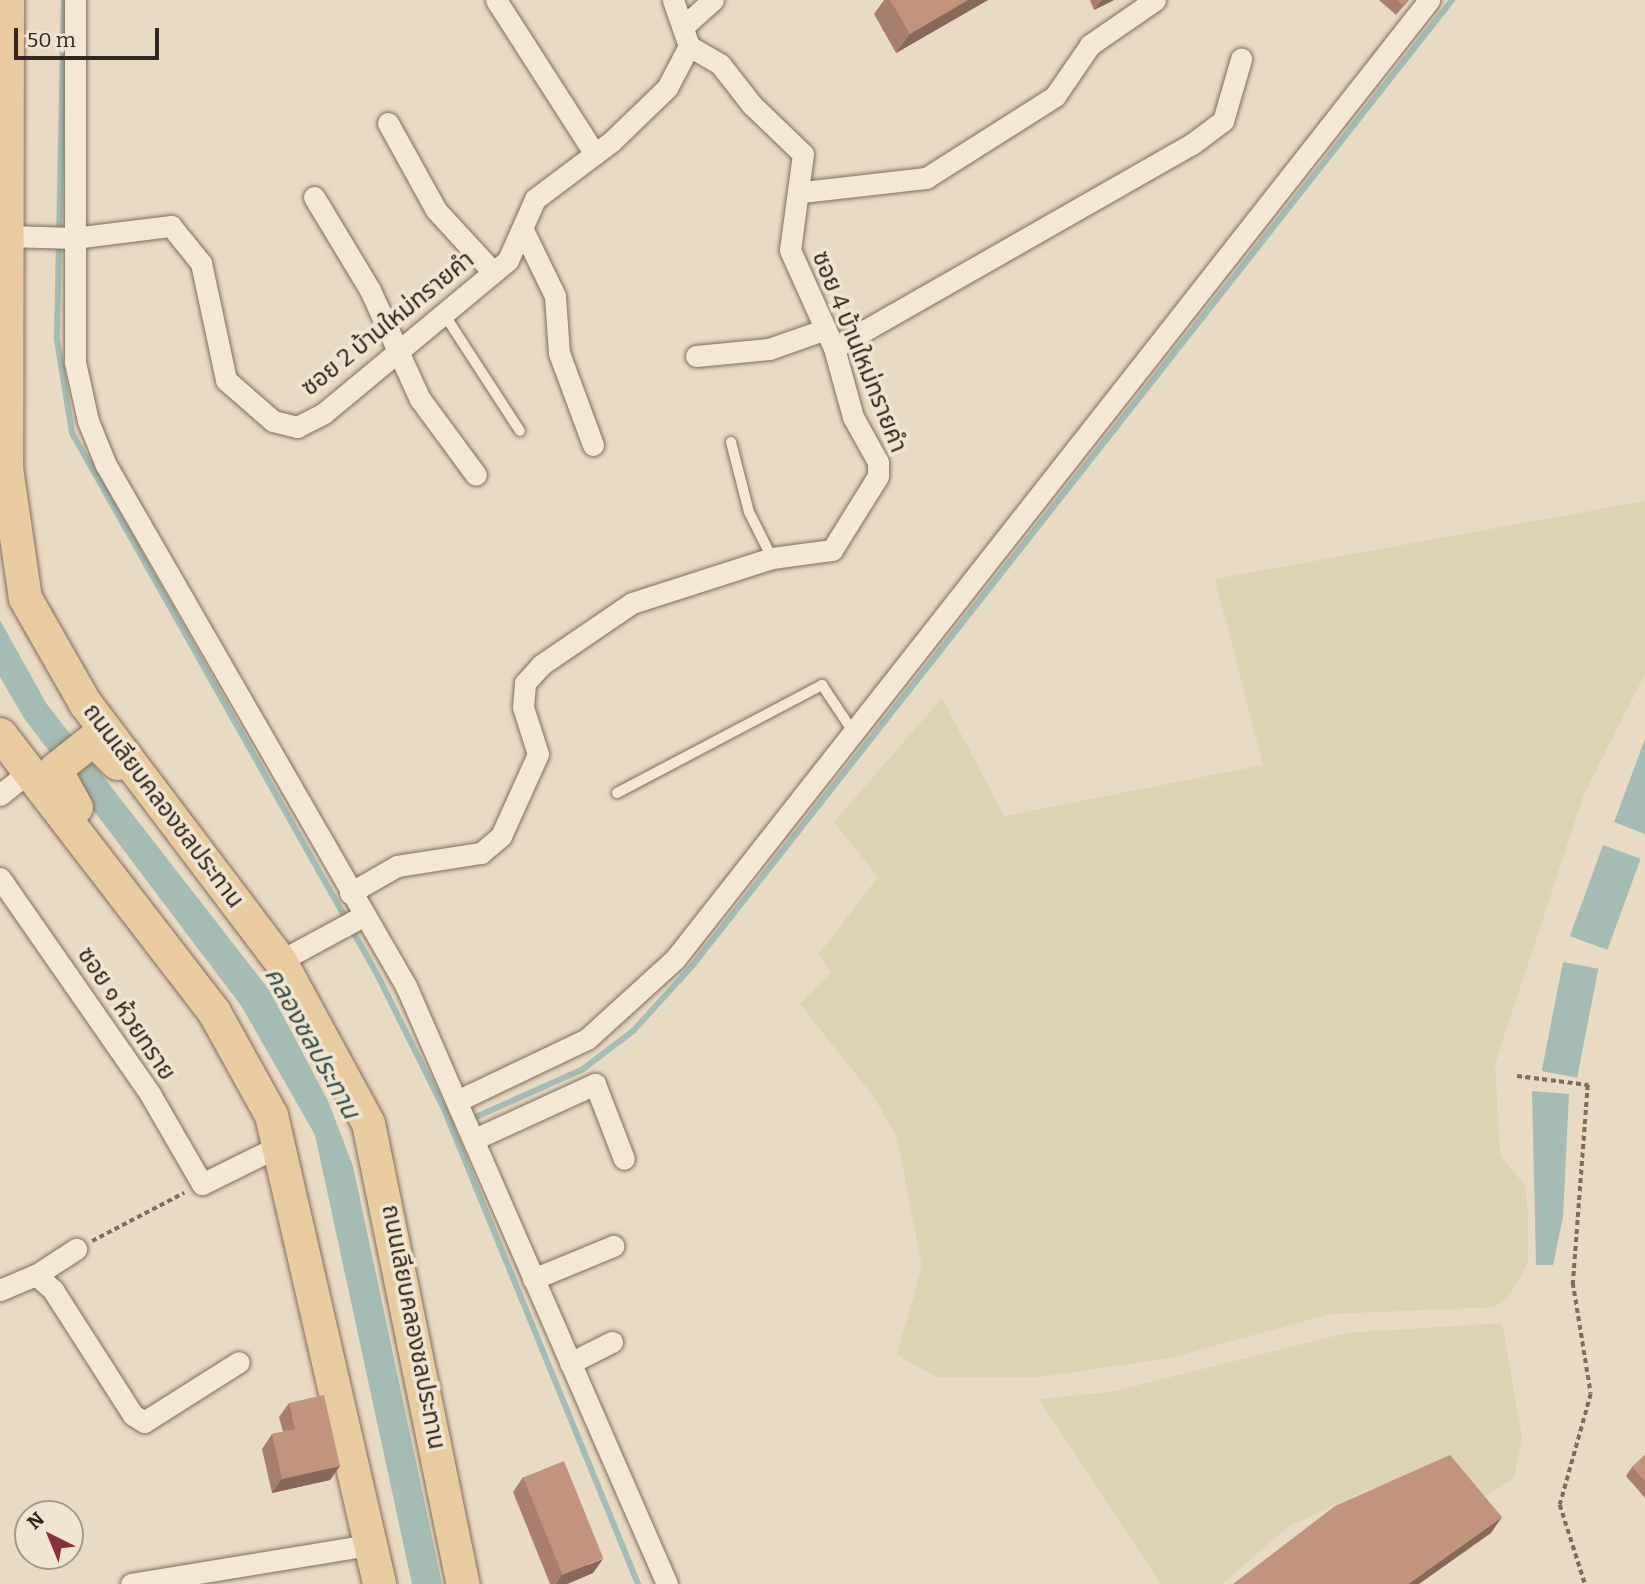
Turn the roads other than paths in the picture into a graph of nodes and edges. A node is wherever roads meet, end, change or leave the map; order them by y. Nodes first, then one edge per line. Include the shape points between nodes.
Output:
1 (7, 0) edge
2 (75, 0) edge
3 (496, 0) edge
4 (673, 0) edge
5 (713, 0) edge
6 (1155, 0) edge
7 (1429, 0) edge
8 (686, 36) junction
9 (1241, 59) dead end
10 (388, 123) dead end
11 (595, 154) junction
12 (803, 192) junction
13 (314, 197) dead end
14 (523, 230) junction
15 (24, 237) junction
16 (69, 238) junction
17 (493, 272) junction
18 (442, 311) junction
19 (830, 339) junction
20 (393, 351) junction
21 (696, 356) dead end
22 (520, 431) dead end
23 (731, 442) dead end
24 (593, 445) dead end
25 (476, 475) dead end
26 (772, 558) junction
27 (25, 598) junction
28 (0, 709) edge
29 (854, 733) junction
30 (0, 734) edge
31 (85, 734) junction
32 (42, 767) junction
33 (617, 793) dead end
34 (0, 795) edge
35 (214, 877) junction
36 (0, 878) edge
37 (350, 893) junction
38 (357, 920) junction
39 (280, 961) junction
40 (458, 1100) junction
41 (474, 1132) junction
42 (281, 1145) junction
43 (624, 1158) dead end
44 (613, 1246) dead end
45 (76, 1249) road end
46 (36, 1275) junction
47 (533, 1279) junction
48 (0, 1290) edge
49 (612, 1342) dead end
50 (239, 1362) dead end
51 (570, 1363) junction
52 (370, 1545) junction
53 (131, 1584) edge
54 (379, 1584) edge
55 (463, 1584) edge
56 (667, 1584) edge

1 - 15 main road, ถนนเลียบคลองชลประทาน
2 - 16 street
3 - 11 street
4 - 8 street
5 - 8 street
6 - 12 street via 1090,45 1055,96 926,178
7 - 29 street
8 - 11 street, ซอย 2 บ้านใหม่ทรายคำ via 667,88
8 - 12 street, ซอย 4 บ้านใหม่ทรายคำ via 720,64 752,105 797,143 806,166
9 - 19 street via 1223,121 1192,144
10 - 17 street via 436,210
11 - 14 street, ซอย 2 บ้านใหม่ทรายคำ via 535,200
12 - 19 street, ซอย 4 บ้านใหม่ทรายคำ via 790,250
13 - 20 street via 370,290
14 - 17 street, ซอย 2 บ้านใหม่ทรายคำ via 519,247
14 - 24 street via 555,296 559,353
15 - 16 street, ซอย 2 บ้านใหม่ทรายคำ
15 - 27 main road, ถนนเลียบคลองชลประทาน via 6,468
16 - 20 street, ซอย 2 บ้านใหม่ทรายคำ via 156,225 185,238 214,300 226,380 273,421 297,427 324,413
16 - 37 street via 75,362 106,465
17 - 18 street, ซอย 2 บ้านใหม่ทรายคำ
18 - 20 street, ซอย 2 บ้านใหม่ทรายคำ
18 - 22 lane
19 - 21 street
19 - 26 street, ซอย 4 บ้านใหม่ทรายคำ via 853,417 878,462 878,476 832,550
20 - 25 street
23 - 26 lane via 748,512
26 - 37 street, ซอย 4 บ้านใหม่ทรายคำ via 632,603 541,665 526,683 523,707 538,754 501,836 481,853 397,866
27 - 31 main road via 28,637
27 - 35 main road, ถนนเลียบคลองชลประทาน via 85,703
28 - 32 main road
29 - 33 lane via 822,685
29 - 40 street via 634,1002 587,1039
30 - 32 main road
31 - 32 main road
31 - 35 main road via 101,742
32 - 34 street
32 - 42 main road via 142,920 214,1012
35 - 39 main road, ถนนเลียบคลองชลประทาน
36 - 42 street, ซอย ๑ ห้วยทราย via 149,1094 202,1184
37 - 38 street
38 - 39 street
38 - 40 street via 406,986
39 - 55 main road, ถนนเลียบคลองชลประทาน via 342,1069 375,1146
40 - 41 street
41 - 43 street via 595,1084
41 - 47 street
42 - 52 main road
44 - 47 street
45 - 46 street
46 - 48 street
46 - 50 street via 53,1290 132,1415 144,1422
47 - 51 street
49 - 51 street
51 - 56 street
52 - 53 street
52 - 54 main road

